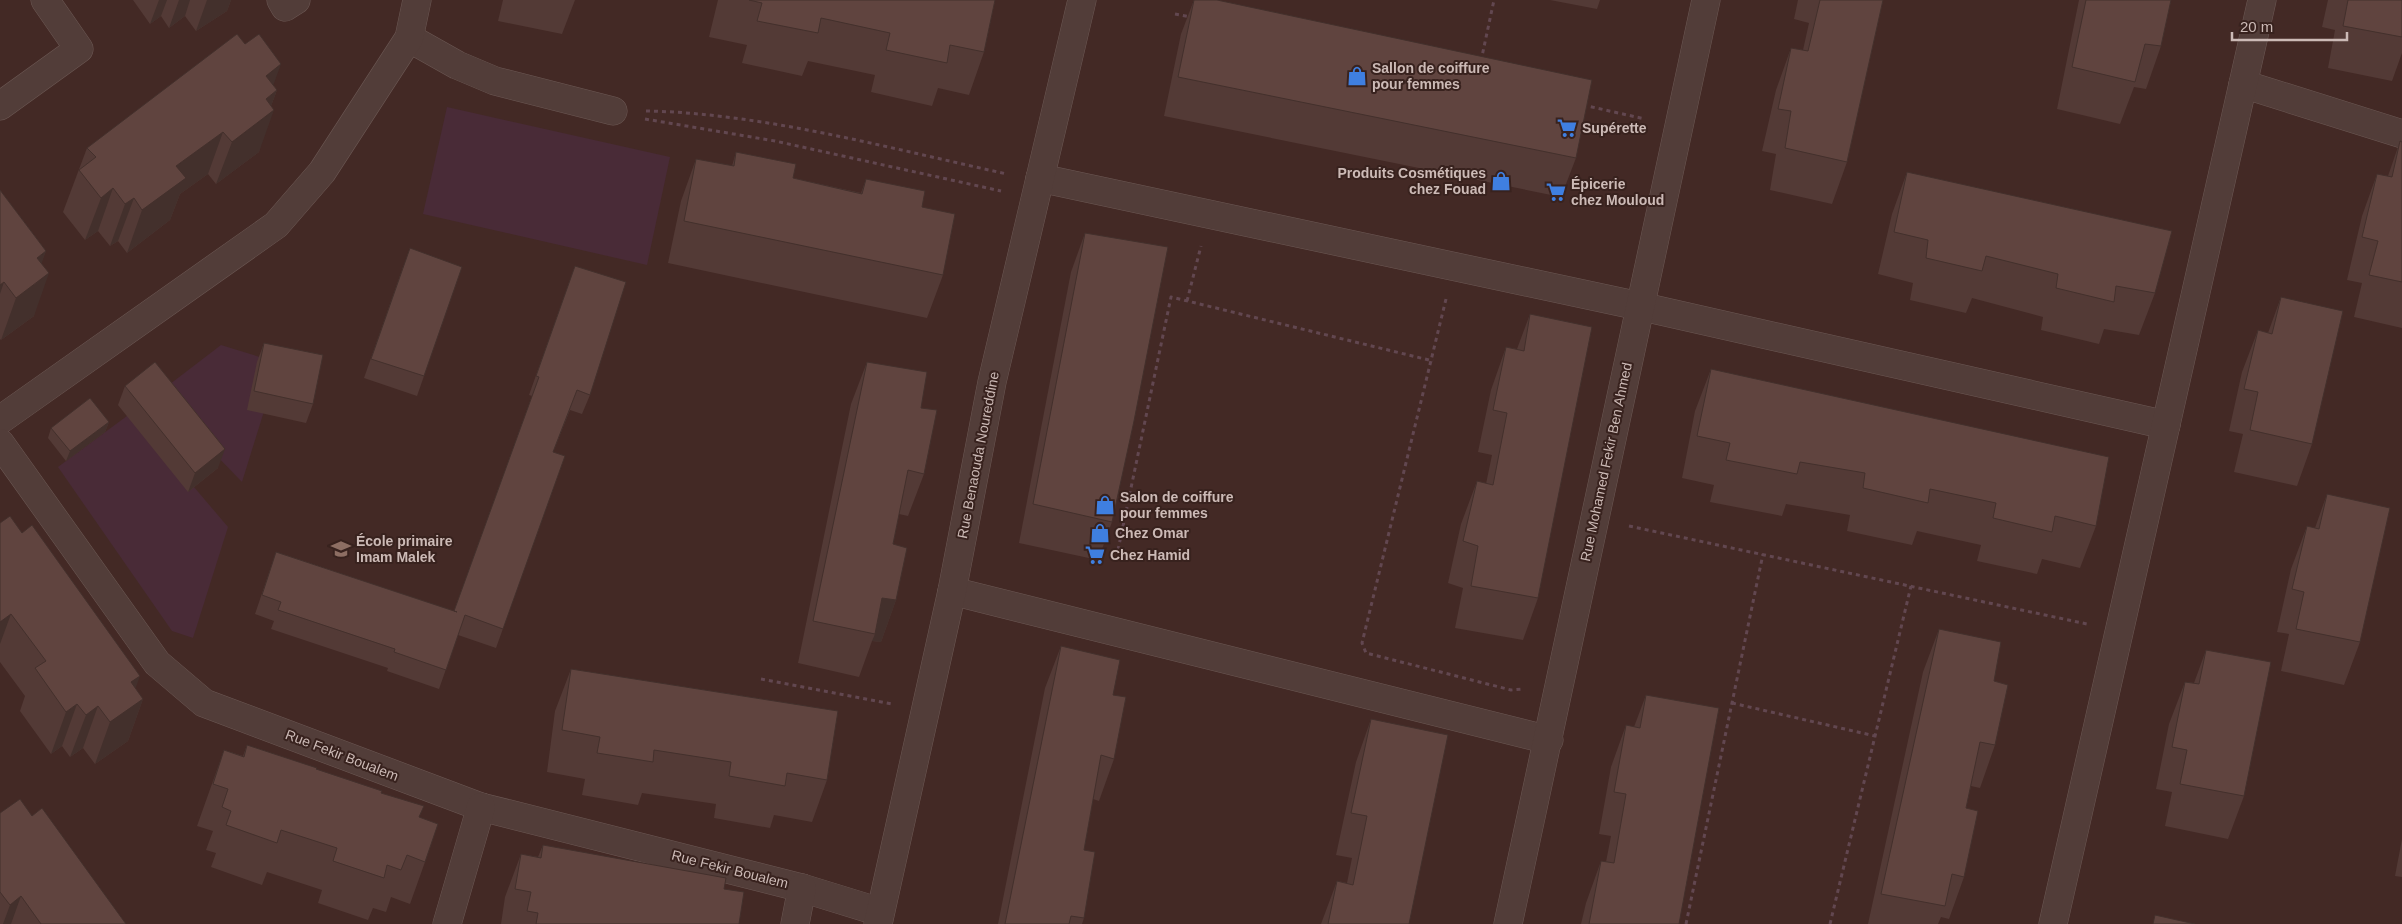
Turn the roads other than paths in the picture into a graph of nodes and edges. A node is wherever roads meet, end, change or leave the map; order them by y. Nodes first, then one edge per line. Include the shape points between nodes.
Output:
1 (45, 0) edge
2 (281, 0) edge
3 (296, 0) edge
4 (417, 0) edge
5 (1082, 0) edge
6 (1706, 0) edge
7 (2262, 0) edge
8 (409, 38) junction
9 (2243, 84) junction
10 (0, 106) edge
11 (613, 110) road end
12 (2402, 134) edge
13 (1029, 177) junction
14 (1639, 306) junction
15 (0, 420) edge
16 (2166, 425) junction
17 (0, 443) edge
18 (952, 591) junction
19 (1549, 740) junction
20 (481, 807) junction
21 (802, 888) junction
22 (879, 918) edge
23 (447, 924) edge
24 (795, 924) edge
25 (1508, 924) edge
26 (2053, 924) edge

1 - 10 street via 80,49
2 - 3 street via 285,7
4 - 8 street
5 - 13 street, Rue Benaouda Noureddine
6 - 14 street, Rue Mohamed Fekir Ben Ahmed
7 - 9 street
8 - 11 street via 457,66 495,81
8 - 15 street via 322,172 276,225
9 - 12 street
9 - 16 street
13 - 14 street
13 - 18 street, Rue Benaouda Noureddine
14 - 16 street
14 - 19 street, Rue Mohamed Fekir Ben Ahmed
16 - 26 street
17 - 20 street, Rue Fekir Boualem via 157,663 204,703
18 - 19 street
18 - 22 street, Rue Benaouda Noureddine
19 - 25 street, Rue Mohamed Fekir Ben Ahmed
20 - 21 street, Rue Fekir Boualem
20 - 23 street
21 - 22 street, Rue Fekir Boualem
21 - 24 street

